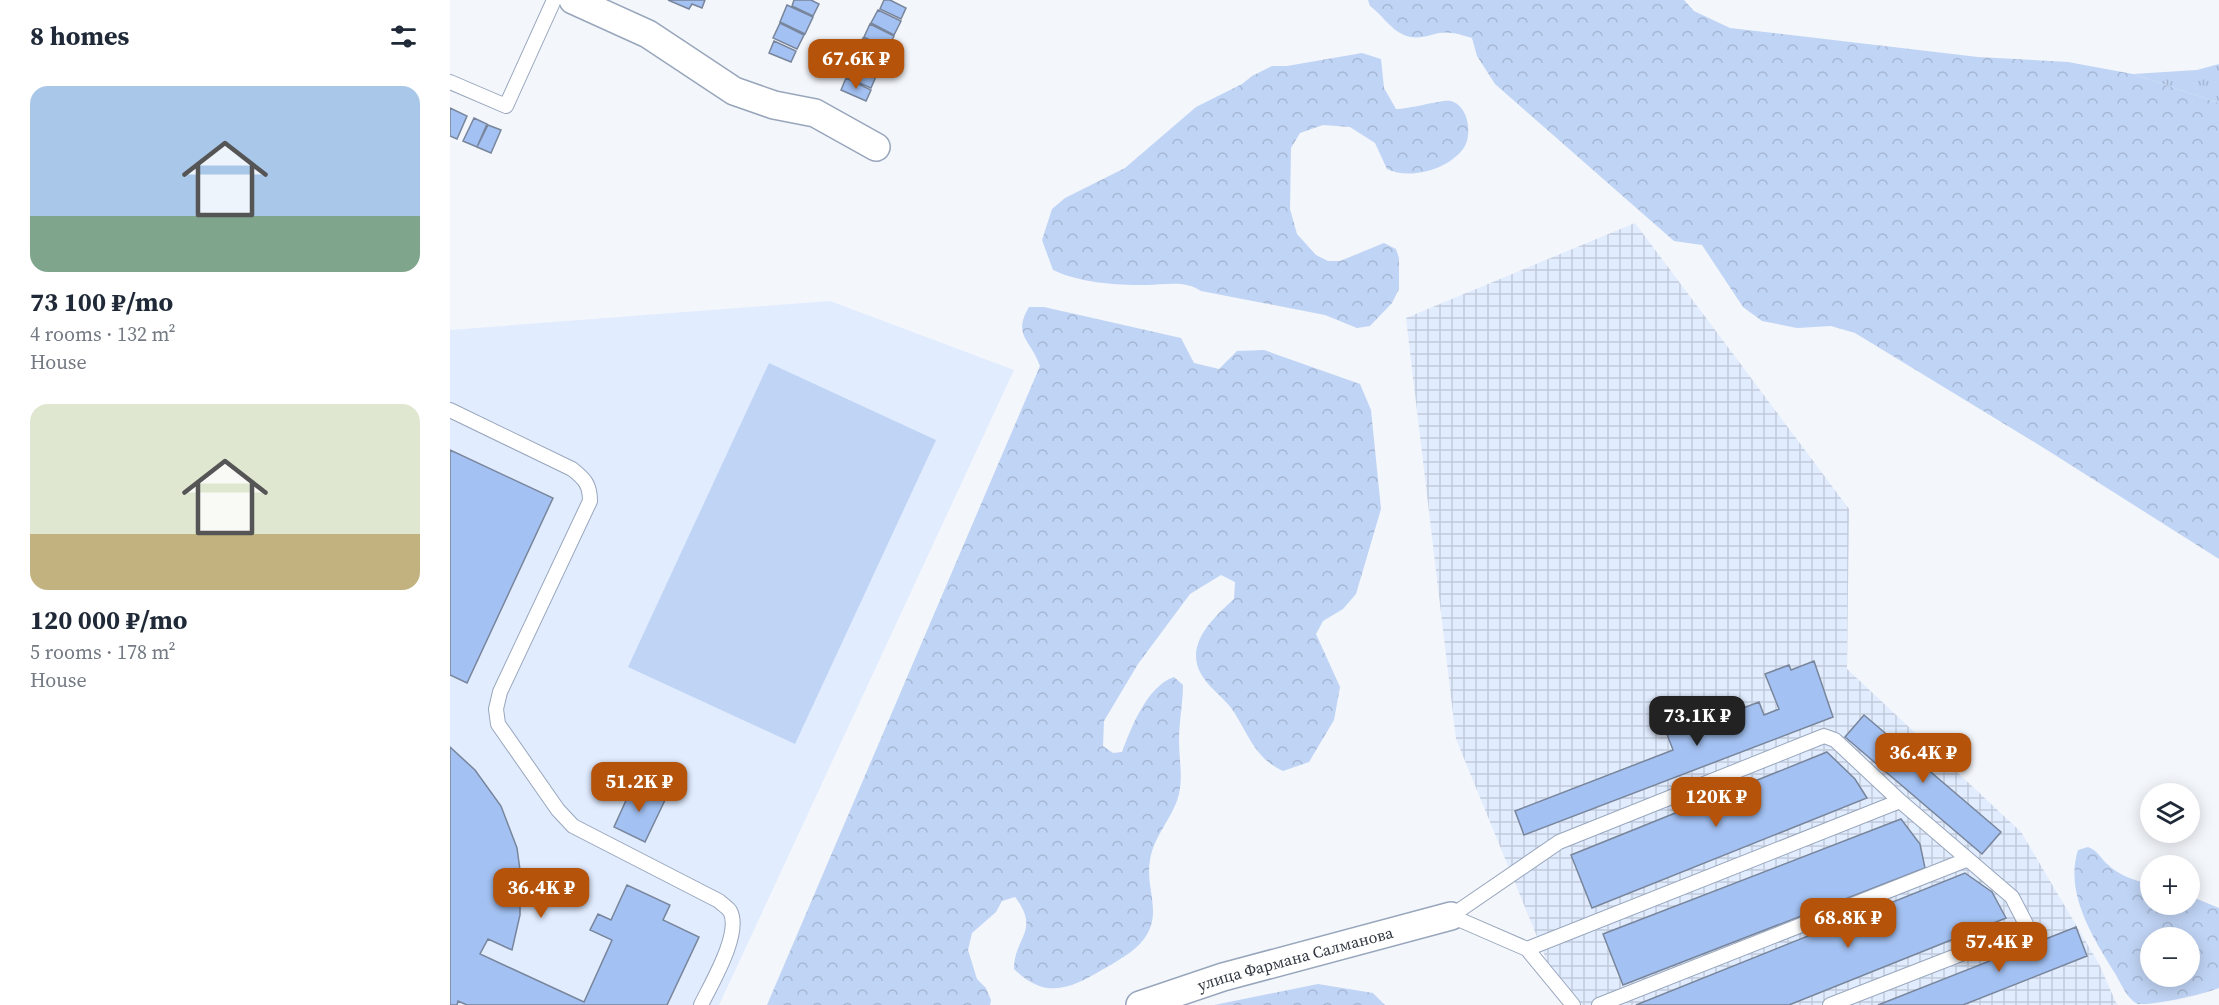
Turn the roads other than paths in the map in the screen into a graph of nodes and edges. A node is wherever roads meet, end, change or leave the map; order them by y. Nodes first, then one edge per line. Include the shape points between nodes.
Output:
1 (554, 0) edge
2 (573, 0) edge
3 (450, 82) edge
4 (876, 147) dead end
5 (450, 410) edge
6 (1900, 801) junction
7 (1966, 860) junction
8 (1451, 916) junction
9 (1527, 949) junction
10 (701, 1005) edge
11 (1140, 1005) edge
12 (1573, 1005) edge
13 (1599, 1005) edge
14 (1830, 1005) edge

1 - 3 lane via 506,106
2 - 4 street via 648,34 734,91 774,105 815,113
5 - 10 lane via 572,470 585,479 590,489 590,501 500,692 498,724 573,826 719,901 730,911 734,927 731,940
6 - 7 lane
6 - 8 lane via 1835,740 1824,736 1559,842
6 - 9 lane
7 - 13 lane
7 - 14 lane via 2012,897 2028,928
8 - 9 lane
8 - 11 street, улица Фармана Салманова via 1223,977
9 - 12 lane

